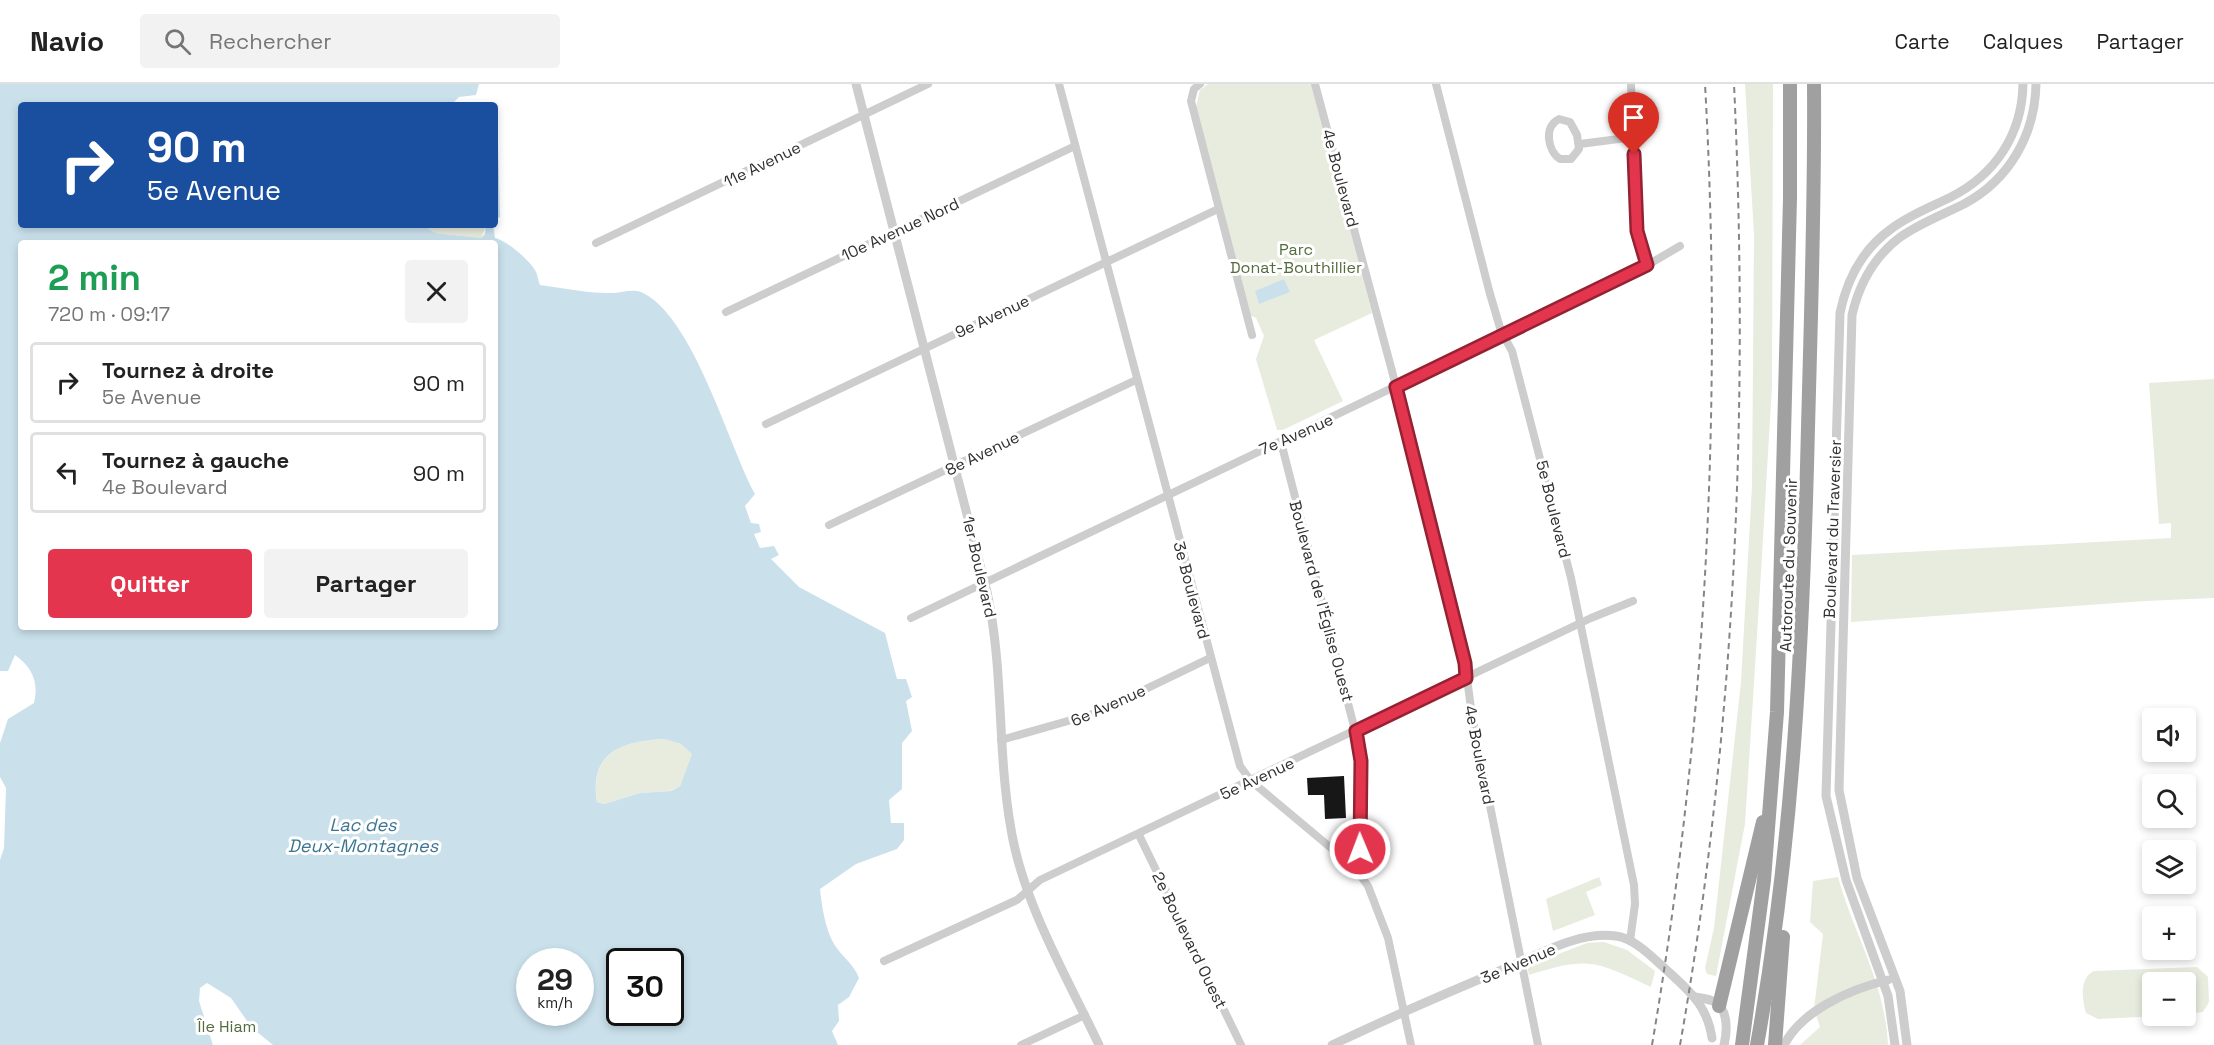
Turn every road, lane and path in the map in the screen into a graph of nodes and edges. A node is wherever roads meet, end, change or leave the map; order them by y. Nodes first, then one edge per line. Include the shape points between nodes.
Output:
1 (856, 84) edge
2 (928, 84) edge
3 (1059, 84) edge
4 (1200, 84) edge
5 (1315, 84) edge
6 (1436, 84) edge
7 (1631, 84) edge
8 (1790, 84) edge
9 (1814, 84) edge
10 (2023, 84) edge
11 (2036, 84) edge
12 (864, 115) junction
13 (1634, 137) junction
14 (1580, 144) junction
15 (1075, 146) junction
16 (1934, 205) junction
17 (1218, 209) junction
18 (1940, 216) junction
19 (893, 231) junction
20 (596, 243) dead end
21 (1680, 246) dead end
22 (1106, 263) junction
23 (1647, 265) junction
24 (726, 312) dead end
25 (1252, 335) dead end
26 (1504, 336) junction
27 (924, 349) junction
28 (1136, 380) junction
29 (1396, 387) junction
30 (766, 424) dead end
31 (1276, 443) junction
32 (955, 466) junction
33 (1167, 496) junction
34 (829, 525) dead end
35 (985, 583) junction
36 (1633, 601) dead end
37 (911, 618) dead end
38 (1580, 624) junction
39 (1210, 658) junction
40 (1466, 678) junction
41 (1356, 731) junction
42 (1001, 740) junction
43 (1251, 781) junction
44 (1773, 785) junction
45 (1139, 835) junction
46 (1785, 860) junction
47 (1355, 868) junction
48 (1028, 890) junction
49 (1630, 941) junction
50 (884, 961) dead end
51 (1521, 962) junction
52 (1895, 974) junction
53 (1884, 981) junction
54 (1695, 997) junction
55 (1719, 1006) junction
56 (1404, 1011) junction
57 (1085, 1015) junction
58 (1711, 1042) edge
59 (1022, 1045) edge
60 (1099, 1045) edge
61 (1241, 1045) edge
62 (1332, 1045) edge
63 (1411, 1045) edge
64 (1538, 1045) edge
65 (1724, 1045) edge
66 (1742, 1045) edge
67 (1758, 1045) edge
68 (1775, 1045) edge
69 (1784, 1045) edge
70 (1895, 1045) edge
71 (1907, 1045) edge

1 - 12 street, 1er Boulevard
2 - 12 street, 11e Avenue
3 - 15 street, 3e Boulevard
4 - 17 street via 1191,101
5 - 29 street, 4e Boulevard
6 - 26 street, 5e Boulevard
7 - 13 street
8 - 44 highway, Autoroute du Souvenir via 1780,632
9 - 46 highway, Autoroute du Souvenir via 1803,626
10 - 16 street, Boulevard du Traversier via 2019,121 1997,162 1971,185
11 - 18 street, Boulevard du Traversier via 2028,131 2012,162 1988,189
12 - 19 street, 1er Boulevard
12 - 20 street, 11e Avenue
13 - 14 street
13 - 23 street via 1637,231
14 - 14 street via 1571,159 1556,156 1549,138 1554,122 1570,122
15 - 19 street, 10e Avenue Nord
15 - 22 street, 3e Boulevard
16 - 18 street
16 - 53 street, Boulevard du Traversier via 1891,228 1862,259 1842,301 1837,339 1826,796 1851,899
17 - 22 street, 9e Avenue
17 - 25 street
18 - 52 street, Boulevard du Traversier via 1899,238 1875,262 1858,293 1850,336 1839,790 1857,878
19 - 24 street, 10e Avenue Nord
19 - 27 street, 1er Boulevard
21 - 23 street, 7e Avenue
22 - 27 street, 9e Avenue
22 - 28 street, 3e Boulevard
23 - 26 street, 7e Avenue
26 - 29 street, 7e Avenue
26 - 38 street, 5e Boulevard via 1512,351 1544,466
27 - 30 street, 9e Avenue
27 - 32 street, 1er Boulevard
28 - 32 street, 8e Avenue
28 - 33 street, 3e Boulevard
29 - 31 street, 7e Avenue
29 - 40 street, 4e Boulevard
31 - 33 street, 7e Avenue
31 - 41 street, Boulevard de l'Église Ouest via 1283,450
32 - 34 street, 8e Avenue
32 - 35 street, 1er Boulevard
33 - 35 street, 7e Avenue
33 - 39 street, 3e Boulevard
35 - 37 street, 7e Avenue
35 - 42 street, 1er Boulevard via 993,624
36 - 38 street, 5e Avenue
38 - 40 street, 5e Avenue
38 - 49 street, 5e Boulevard via 1634,885
39 - 42 street, 6e Avenue via 1096,713
39 - 43 street, 3e Boulevard via 1234,749
40 - 41 street, 5e Avenue
40 - 51 street, 4e Boulevard
41 - 43 street, 5e Avenue
41 - 47 street, Boulevard de l'Église Ouest via 1361,774 1359,857
42 - 48 street, 1er Boulevard via 1011,831
43 - 45 street, 5e Avenue
43 - 47 street, 3e Boulevard
44 - 55 highway
44 - 66 highway, Autoroute du Souvenir
45 - 48 street, 5e Avenue via 1040,880
45 - 61 street, 2e Boulevard Ouest
46 - 67 highway, Autoroute du Souvenir
46 - 68 highway
47 - 56 street, 3e Boulevard via 1379,910
48 - 50 street, 5e Avenue via 1017,900
48 - 57 street, 1er Boulevard
49 - 51 street, 3e Avenue via 1616,936 1588,937
49 - 54 street
51 - 56 street, 3e Avenue
51 - 64 street, 4e Boulevard
52 - 53 street
52 - 71 street, Boulevard du Traversier
53 - 69 street via 1813,1013 1792,1031
53 - 70 street, Boulevard du Traversier
54 - 55 street
54 - 58 street via 1709,1018
55 - 58 street
55 - 65 street via 1726,1027
56 - 62 street, 3e Avenue
56 - 63 street, 3e Boulevard
57 - 59 street
57 - 60 street, 1er Boulevard

